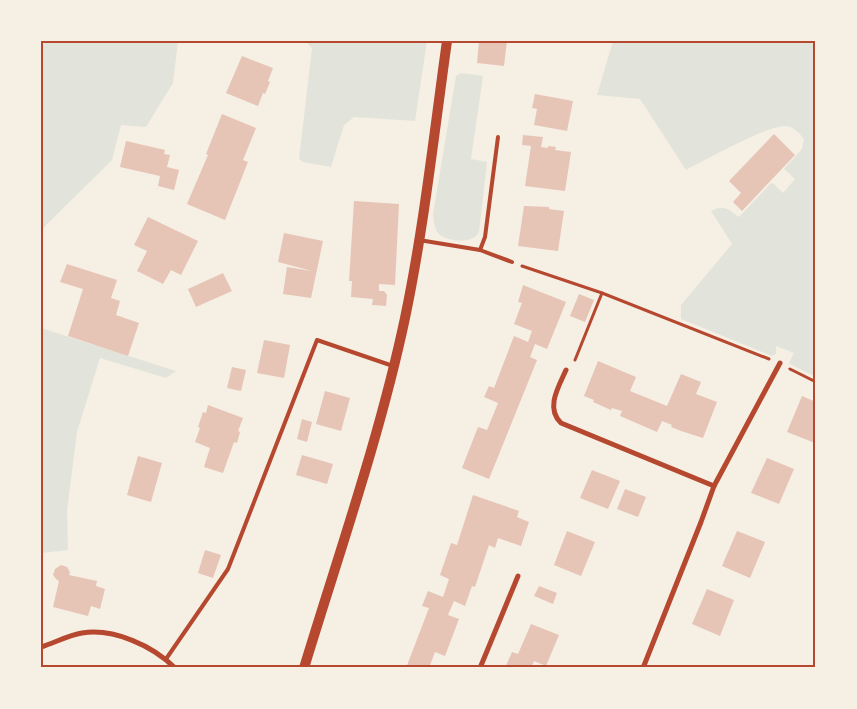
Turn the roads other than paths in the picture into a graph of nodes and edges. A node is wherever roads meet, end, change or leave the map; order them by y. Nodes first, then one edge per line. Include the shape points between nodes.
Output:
1 (447, 41) edge
2 (498, 137) dead end
3 (419, 240) junction
4 (480, 250) junction
5 (512, 262) road end
6 (780, 363) road end
7 (394, 367) junction
8 (566, 370) road end
9 (714, 486) junction
10 (518, 576) dead end
11 (41, 647) edge
12 (166, 659) junction
13 (175, 668) edge
14 (304, 668) edge
15 (480, 668) edge
16 (643, 668) edge

1 - 3 main road
2 - 4 lane via 485,237
3 - 4 lane
3 - 7 main road
4 - 5 lane
6 - 9 street
7 - 12 lane via 316,340 228,569
7 - 14 main road
8 - 9 street via 553,409 555,418 561,423
9 - 16 street
10 - 15 street
11 - 12 street via 82,633 102,633 135,642
12 - 13 street

